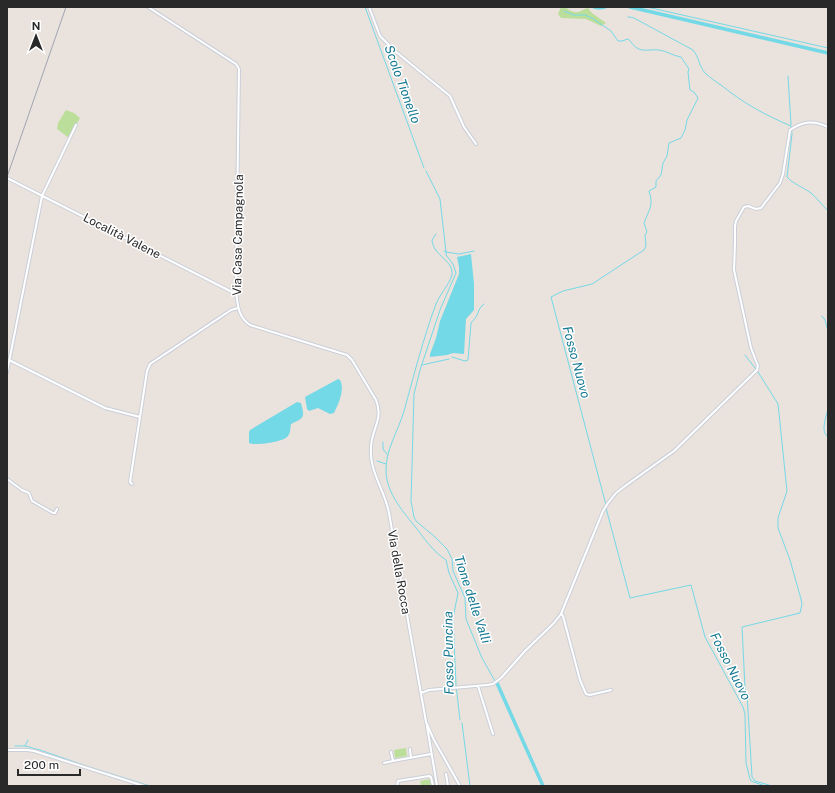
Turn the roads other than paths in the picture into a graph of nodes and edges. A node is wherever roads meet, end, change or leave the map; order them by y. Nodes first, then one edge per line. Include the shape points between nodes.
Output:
1 (148, 7) edge
2 (369, 7) edge
3 (76, 125) dead end
4 (828, 127) edge
5 (476, 144) dead end
6 (7, 178) edge
7 (42, 196) junction
8 (236, 292) junction
9 (238, 308) junction
10 (9, 360) junction
11 (352, 360) joint
12 (7, 372) edge
13 (140, 417) junction
14 (7, 479) edge
15 (132, 484) dead end
16 (58, 509) dead end
17 (561, 614) junction
18 (478, 686) junction
19 (611, 690) dead end
20 (421, 693) junction
21 (427, 725) junction
22 (492, 734) dead end
23 (434, 741) junction
24 (430, 745) junction
25 (410, 749) dead end
26 (439, 749) junction
27 (7, 750) edge
28 (391, 752) dead end
29 (431, 754) junction
30 (411, 758) junction
31 (393, 761) junction
32 (384, 763) dead end
33 (446, 774) dead end
34 (144, 786) edge
35 (396, 786) edge
36 (433, 786) edge
37 (437, 786) edge
38 (448, 786) edge
39 (460, 786) edge

1 - 8 street, Via Casa Campagnola via 236,64 239,69
2 - 5 street via 380,36 450,96 464,127
3 - 7 street
4 - 17 street via 813,122 791,130 782,178 761,208 744,207 735,226 734,274 758,369 674,451 616,493 603,511
6 - 7 street, Località Valene
7 - 8 street, Località Valene
7 - 10 street
8 - 9 street, Via Casa Campagnola
9 - 11 street, Via Casa Campagnola via 242,318 250,325 337,351
9 - 13 street via 231,310 150,364
10 - 12 street
10 - 13 street via 105,408
11 - 20 street, Via della Rocca via 378,407 378,422 371,442 371,458 388,504
13 - 15 street via 130,477
14 - 16 street via 29,493 34,502 53,513
17 - 18 street via 507,672 493,684
17 - 19 street via 586,694
18 - 20 street via 429,690
18 - 22 street
20 - 21 street, Via della Rocca
21 - 23 street, Via della Rocca
21 - 24 street
23 - 24 street via 430,741
23 - 26 street, Via della Rocca
23 - 29 street
24 - 29 street
25 - 30 street
26 - 29 street via 434,748
26 - 39 street, Via della Rocca
27 - 34 street via 34,751
28 - 31 street
29 - 30 street
29 - 37 street
30 - 31 street
31 - 32 street
33 - 38 street
35 - 36 street via 398,781 429,776

